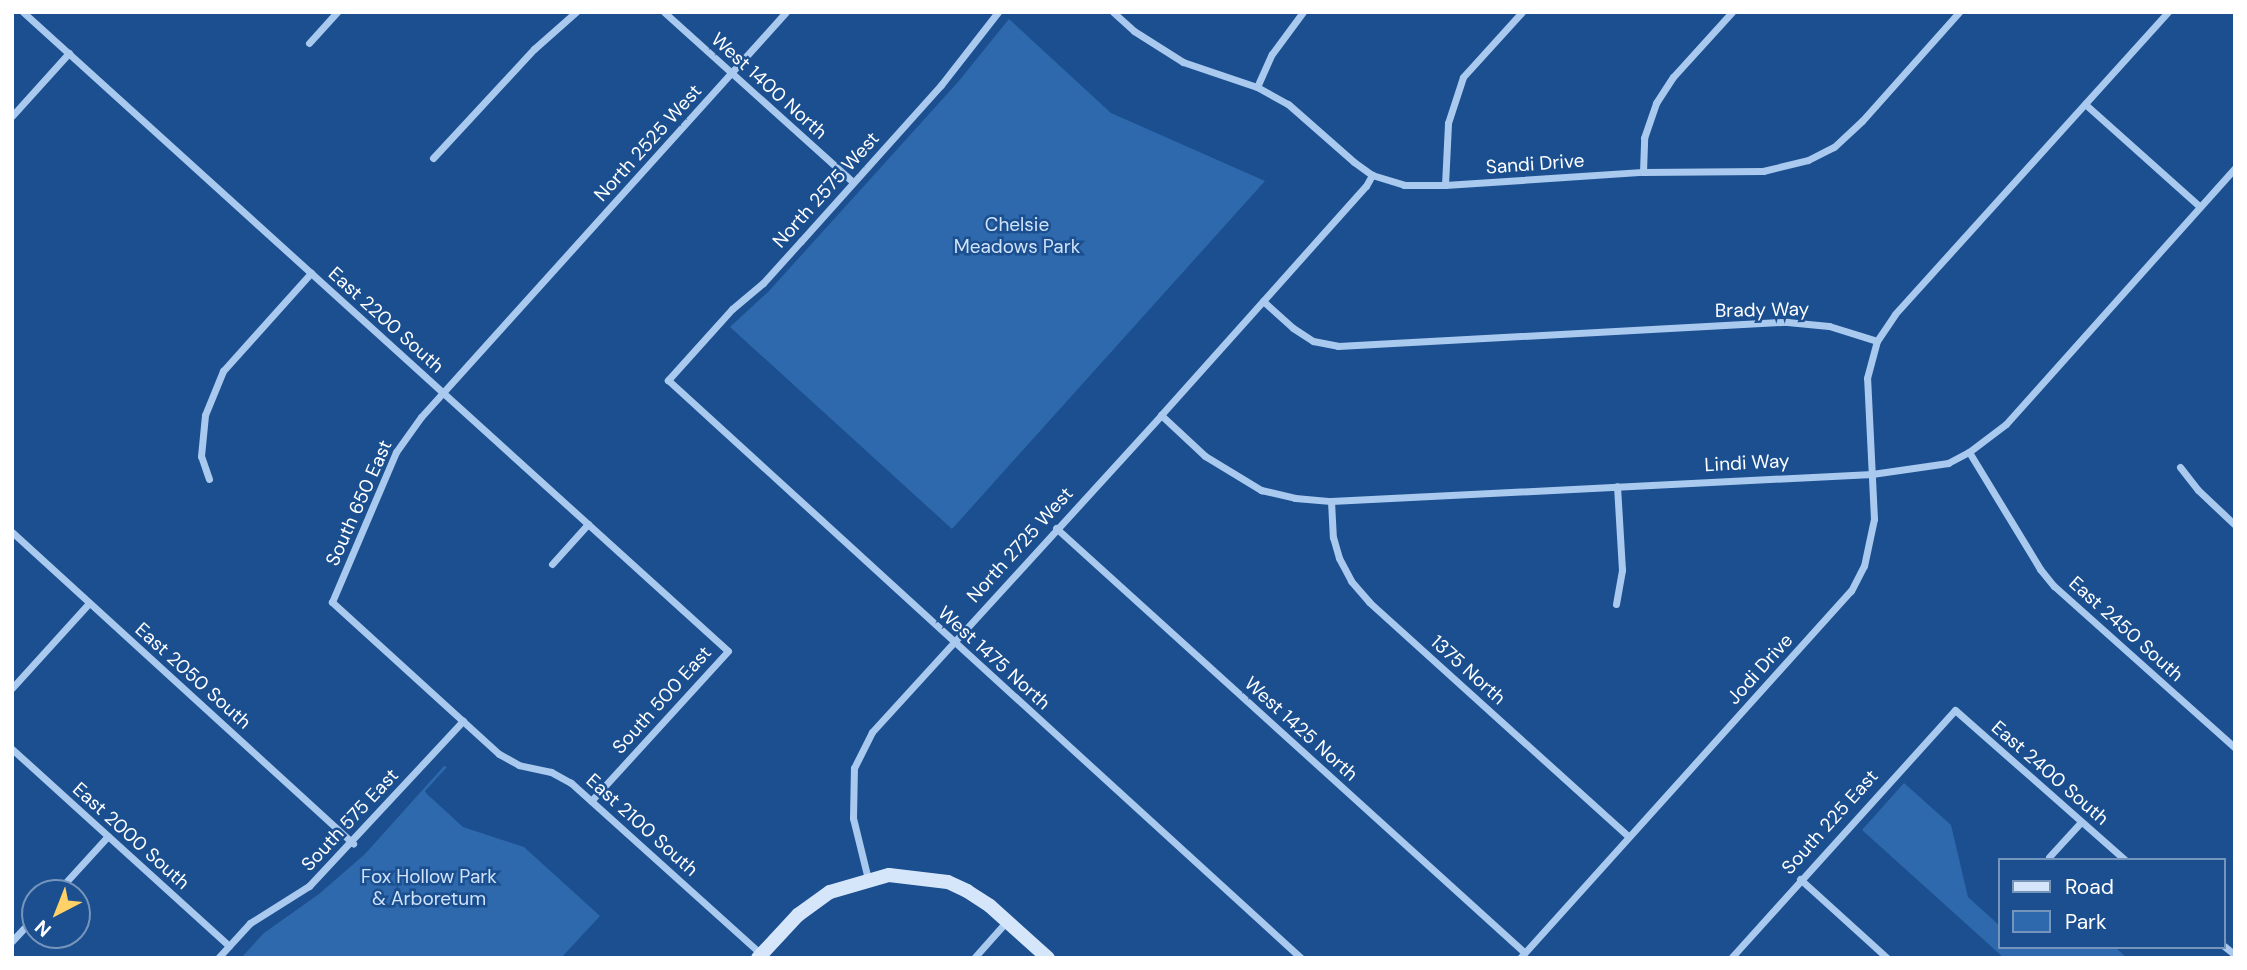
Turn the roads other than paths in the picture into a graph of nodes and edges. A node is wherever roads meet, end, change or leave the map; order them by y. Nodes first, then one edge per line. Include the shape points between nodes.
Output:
1 (23, 12) edge
2 (337, 12) edge
3 (576, 12) edge
4 (664, 12) edge
5 (786, 12) edge
6 (998, 12) edge
7 (1113, 12) edge
8 (1303, 12) edge
9 (1522, 12) edge
10 (1732, 12) edge
11 (1959, 12) edge
12 (2168, 12) edge
13 (309, 43) dead end
14 (69, 53) junction
15 (732, 74) junction
16 (1257, 87) junction
17 (2085, 104) junction
18 (12, 116) edge
19 (433, 158) dead end
20 (2235, 168) edge
21 (1643, 172) junction
22 (1372, 174) junction
23 (853, 182) junction
24 (1445, 186) junction
25 (2200, 207) junction
26 (311, 273) junction
27 (532, 295) joint
28 (1263, 301) junction
29 (1877, 341) junction
30 (668, 380) joint
31 (443, 393) junction
32 (1161, 415) junction
33 (1969, 452) junction
34 (2180, 467) dead end
35 (1872, 474) junction
36 (209, 479) dead end
37 (1617, 486) junction
38 (1331, 501) junction
39 (589, 524) junction
40 (2235, 525) edge
41 (1056, 528) junction
42 (12, 532) edge
43 (552, 564) dead end
44 (332, 602) joint
45 (89, 603) junction
46 (1616, 604) dead end
47 (954, 642) junction
48 (728, 651) joint
49 (12, 688) edge
50 (1955, 710) joint
51 (463, 721) junction
52 (2235, 748) edge
53 (12, 749) edge
54 (591, 801) junction
55 (2081, 822) junction
56 (108, 836) junction
57 (1629, 837) junction
58 (353, 843) junction
59 (2049, 857) dead end
60 (2123, 858) edge
61 (69, 879) edge
62 (868, 879) junction
63 (1800, 879) junction
64 (1007, 921) junction
65 (229, 946) junction
66 (1522, 955) edge
67 (760, 956) edge
68 (218, 958) edge
69 (974, 958) edge
70 (1048, 958) edge
71 (1301, 958) edge
72 (1731, 958) edge
73 (1887, 958) edge

1 - 14 street, East 2200 South
2 - 13 street
3 - 19 street via 534,49
4 - 15 street, West 1400 North
5 - 15 street, North 2525 West
6 - 23 street, North 2575 West via 942,85
7 - 16 street, Sandi Drive via 1134,32 1183,62
8 - 16 street via 1272,54
9 - 24 street via 1463,77 1447,123
10 - 21 street via 1673,77 1656,103 1644,138
11 - 21 street, Sandi Drive via 1834,147 1808,160 1763,171
12 - 17 street
14 - 18 street
14 - 26 street, East 2200 South
15 - 23 street, West 1400 North
15 - 27 street, North 2525 West
16 - 22 street, Sandi Drive via 1305,116
17 - 25 street
17 - 29 street via 1895,314
20 - 25 street, Lindi Way
21 - 24 street, Sandi Drive
22 - 24 street, Sandi Drive via 1404,185
22 - 28 street
23 - 30 street, North 2575 West
25 - 33 street, Lindi Way via 2006,424
26 - 31 street, East 2200 South
26 - 36 street via 223,371 205,415 201,456
27 - 31 street, South 650 East
28 - 29 street, Brady Way via 1313,341 1338,346 1787,322 1829,326
28 - 32 street
29 - 35 street, Jodi Drive via 1867,379
30 - 47 street, West 1475 North
31 - 39 street, East 2200 South
31 - 44 street, South 650 East via 396,452
32 - 38 street, Lindi Way via 1205,456 1261,490
32 - 41 street, North 2725 West
33 - 35 street, Lindi Way via 1948,463
33 - 52 street, East 2450 South via 2054,586
34 - 40 street
35 - 37 street, Lindi Way
35 - 57 street, Jodi Drive via 1871,542 1851,591
37 - 38 street, Lindi Way
37 - 46 street via 1622,570
38 - 57 street, 1375 North via 1339,558 1369,602
39 - 43 street
39 - 48 street, East 2200 South
41 - 47 street, North 2725 West
41 - 66 street, West 1425 North
42 - 45 street, East 2050 South
44 - 51 street, East 2100 South
45 - 49 street
45 - 58 street, East 2050 South
47 - 62 street, North 2725 West via 872,732 854,768 853,818
47 - 71 street, West 1475 North
48 - 54 street, South 500 East
50 - 55 street, East 2400 South
50 - 63 street, South 225 East
51 - 54 street, East 2100 South via 499,754 519,765 551,772
51 - 58 street, South 575 East
53 - 56 street, East 2000 South
54 - 67 street, East 2100 South
55 - 59 street
55 - 60 street, East 2400 South
56 - 61 street
56 - 65 street, East 2000 South
57 - 66 street, Jodi Drive
58 - 65 street, South 575 East via 309,886 250,923
62 - 64 street via 889,875 948,882
62 - 67 street via 830,892 808,907
63 - 72 street, South 225 East
63 - 73 street
64 - 69 street
64 - 70 street
65 - 68 street, South 575 East

